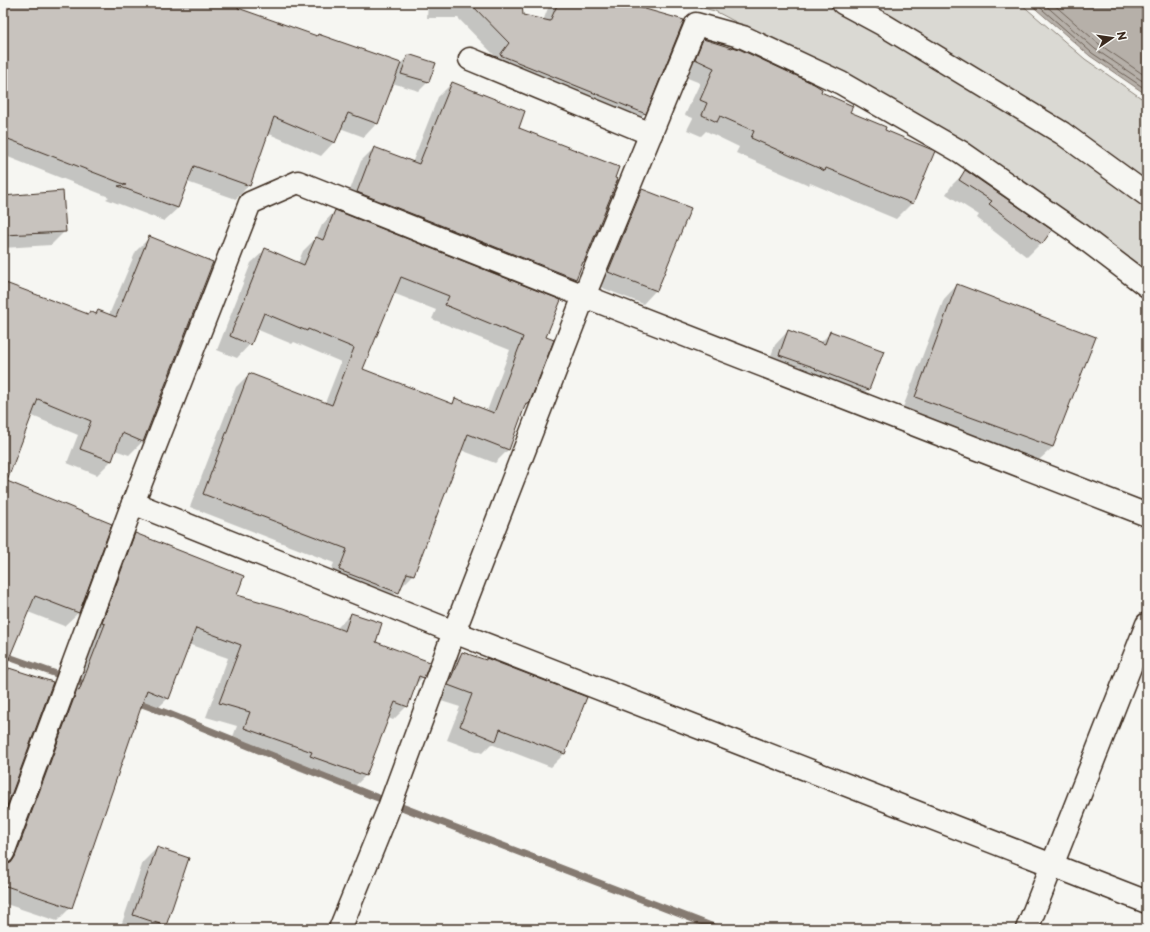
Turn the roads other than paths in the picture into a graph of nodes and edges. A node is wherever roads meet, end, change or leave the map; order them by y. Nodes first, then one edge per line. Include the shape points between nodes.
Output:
1 (843, 3) edge
2 (470, 59) dead end
3 (651, 134) junction
4 (1147, 195) edge
5 (1147, 286) edge
6 (584, 296) junction
7 (133, 503) junction
8 (1147, 515) edge
9 (1147, 624) edge
10 (454, 632) junction
11 (3, 853) edge
12 (1053, 865) junction
13 (1147, 902) edge
14 (340, 929) edge
15 (1027, 929) edge

1 - 4 street via 1062,133
2 - 3 street
3 - 5 street via 696,24 743,37 841,83 961,152 1076,232
3 - 6 street
6 - 7 street via 298,182 250,203
6 - 8 street
6 - 10 street
7 - 10 street
7 - 11 street
9 - 12 street
10 - 12 street
10 - 14 street via 387,813
12 - 13 street
12 - 15 street

